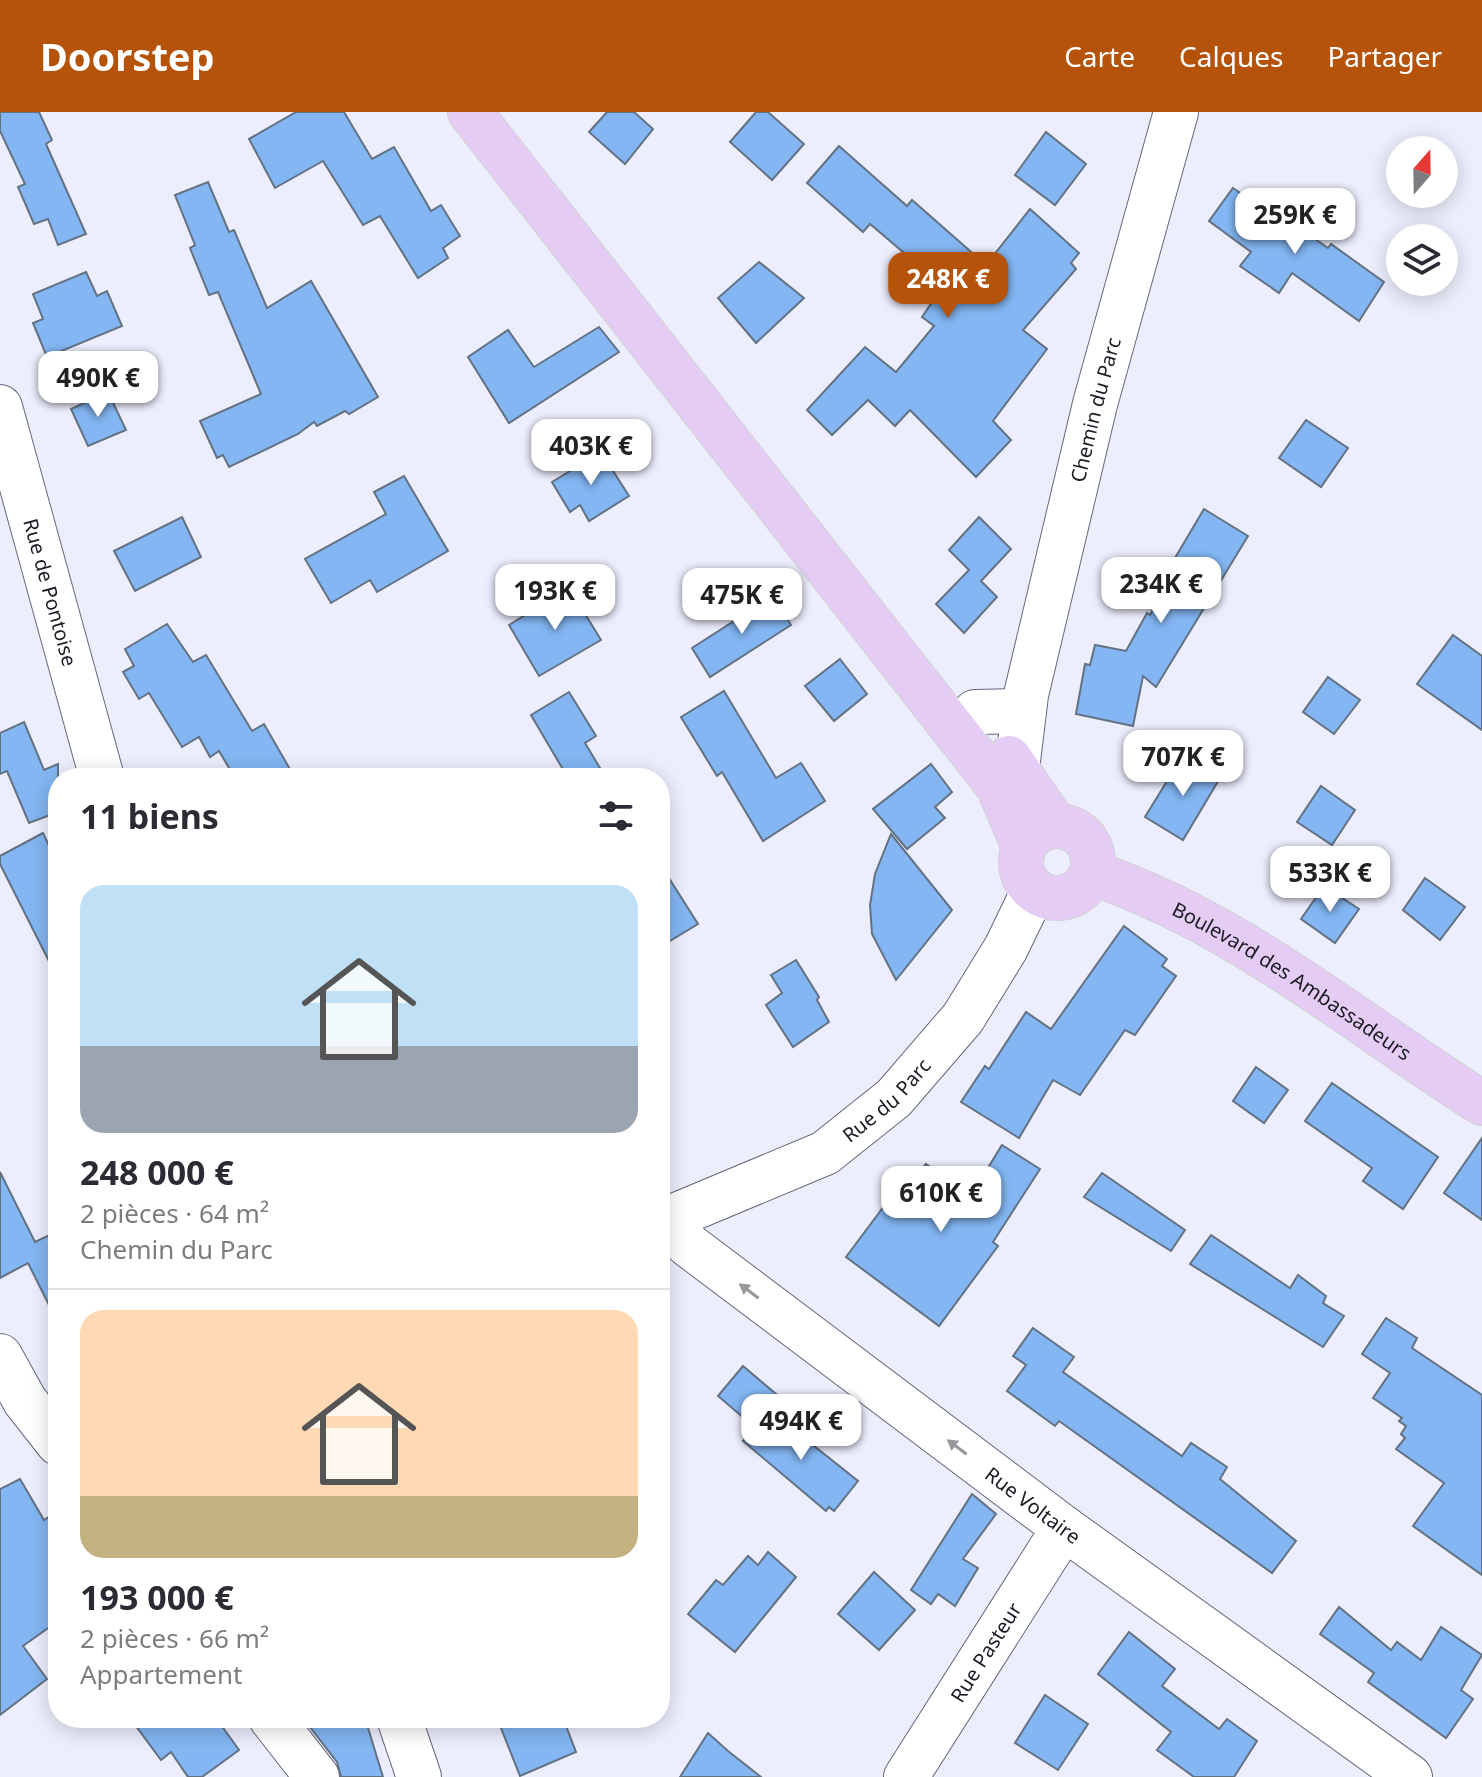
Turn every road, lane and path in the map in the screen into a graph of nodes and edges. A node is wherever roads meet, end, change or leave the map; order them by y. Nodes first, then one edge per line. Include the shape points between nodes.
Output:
1 (470, 112) edge
2 (499, 112) edge
3 (1176, 112) edge
4 (0, 407) edge
5 (1024, 711) junction
6 (975, 712) junction
7 (99, 768) edge
8 (1017, 769) junction
9 (1039, 836) junction
10 (1092, 873) junction
11 (1034, 890) junction
12 (1482, 1103) edge
13 (670, 1218) edge
14 (670, 1225) edge
15 (0, 1356) edge
16 (28, 1404) edge
17 (48, 1430) edge
18 (1064, 1528) junction
19 (279, 1728) edge
20 (402, 1728) edge
21 (317, 1777) edge
22 (419, 1777) edge
23 (906, 1777) edge
24 (1410, 1777) edge

1 - 9 main road
2 - 6 main road
3 - 5 street, Chemin du Parc via 1095,404
4 - 7 street, Rue de Pontoise
5 - 6 street
5 - 8 street, Chemin du Parc
6 - 8 main road
8 - 9 main road
9 - 10 main road via 1067,827 1086,840 1092,850
9 - 11 main road via 1022,871
10 - 11 main road via 1087,884 1068,897
10 - 12 main road, Boulevard des Ambassadeurs via 1193,916 1299,978
11 - 13 street, Rue du Parc via 963,1018 894,1098 825,1153
18 -> 14 street, Rue Voltaire via 687,1244
15 - 16 street
16 - 17 street
18 - 23 street, Rue Pasteur
18 - 24 street, Rue Voltaire
19 - 21 street
20 - 22 street

